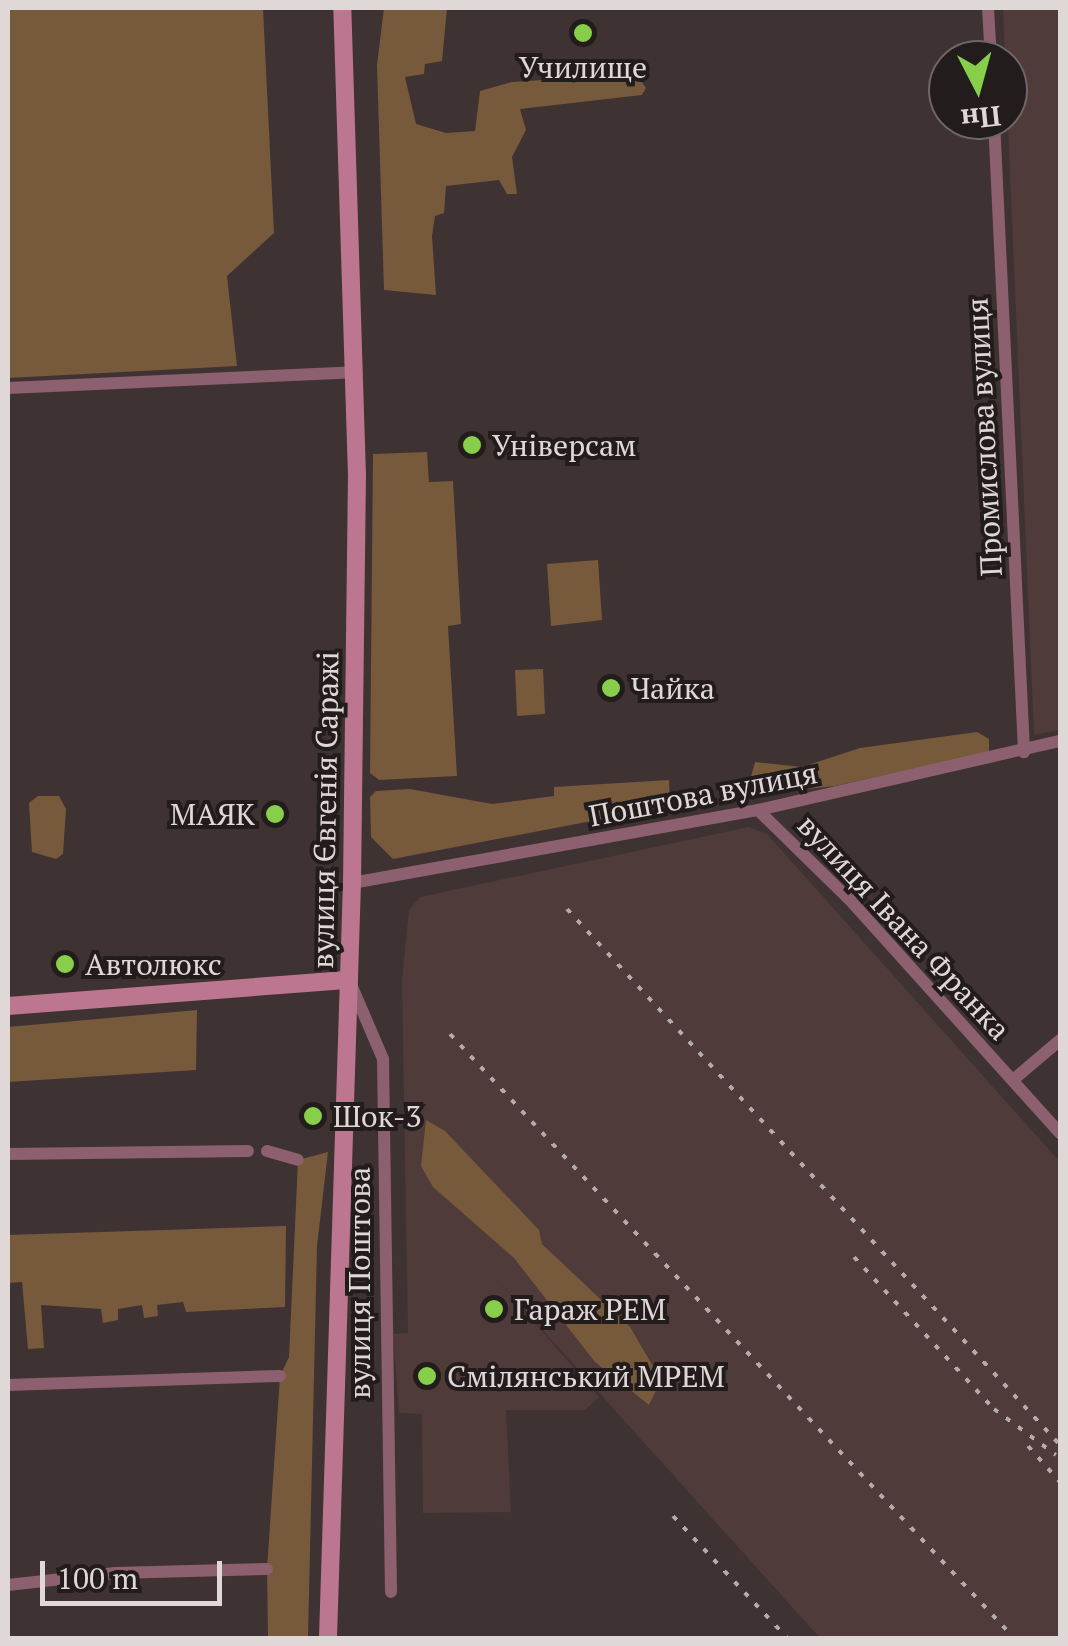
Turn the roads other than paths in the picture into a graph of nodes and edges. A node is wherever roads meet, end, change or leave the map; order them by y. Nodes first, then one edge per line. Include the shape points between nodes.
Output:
1 (342, 8) edge
2 (988, 8) edge
3 (990, 40) edge
4 (995, 140) edge
5 (355, 372) junction
6 (8, 388) edge
7 (1060, 741) edge
8 (1024, 752) junction
9 (758, 810) junction
10 (352, 883) junction
11 (349, 980) junction
12 (8, 1006) edge
13 (1060, 1040) edge
14 (1013, 1080) junction
15 (1060, 1133) edge
16 (267, 1151) dead end
17 (248, 1152) dead end
18 (8, 1154) edge
19 (298, 1160) dead end
20 (280, 1376) dead end
21 (8, 1384) edge
22 (267, 1569) dead end
23 (8, 1585) edge
24 (391, 1592) dead end
25 (328, 1638) edge

1 - 5 main road, вулиця Євгенія Саражі
2 - 3 street
4 - 8 street, Промислова вулиця
5 - 6 street
5 - 10 main road, вулиця Євгенія Саражі
7 - 8 street, Поштова вулиця
8 - 9 street, Поштова вулиця
9 - 10 street, Поштова вулиця
9 - 14 street, вулиця Івана Франка
10 - 11 main road, вулиця Євгенія Саражі
11 - 12 main road
11 - 24 street, вулиця Поштова via 382,1059
11 - 25 main road, вулиця Євгенія Саражі
13 - 14 street, вулиця Івана Франка
14 - 15 street, вулиця Івана Франка
16 - 19 street
17 - 18 street
20 - 21 street
22 - 23 street via 114,1573

